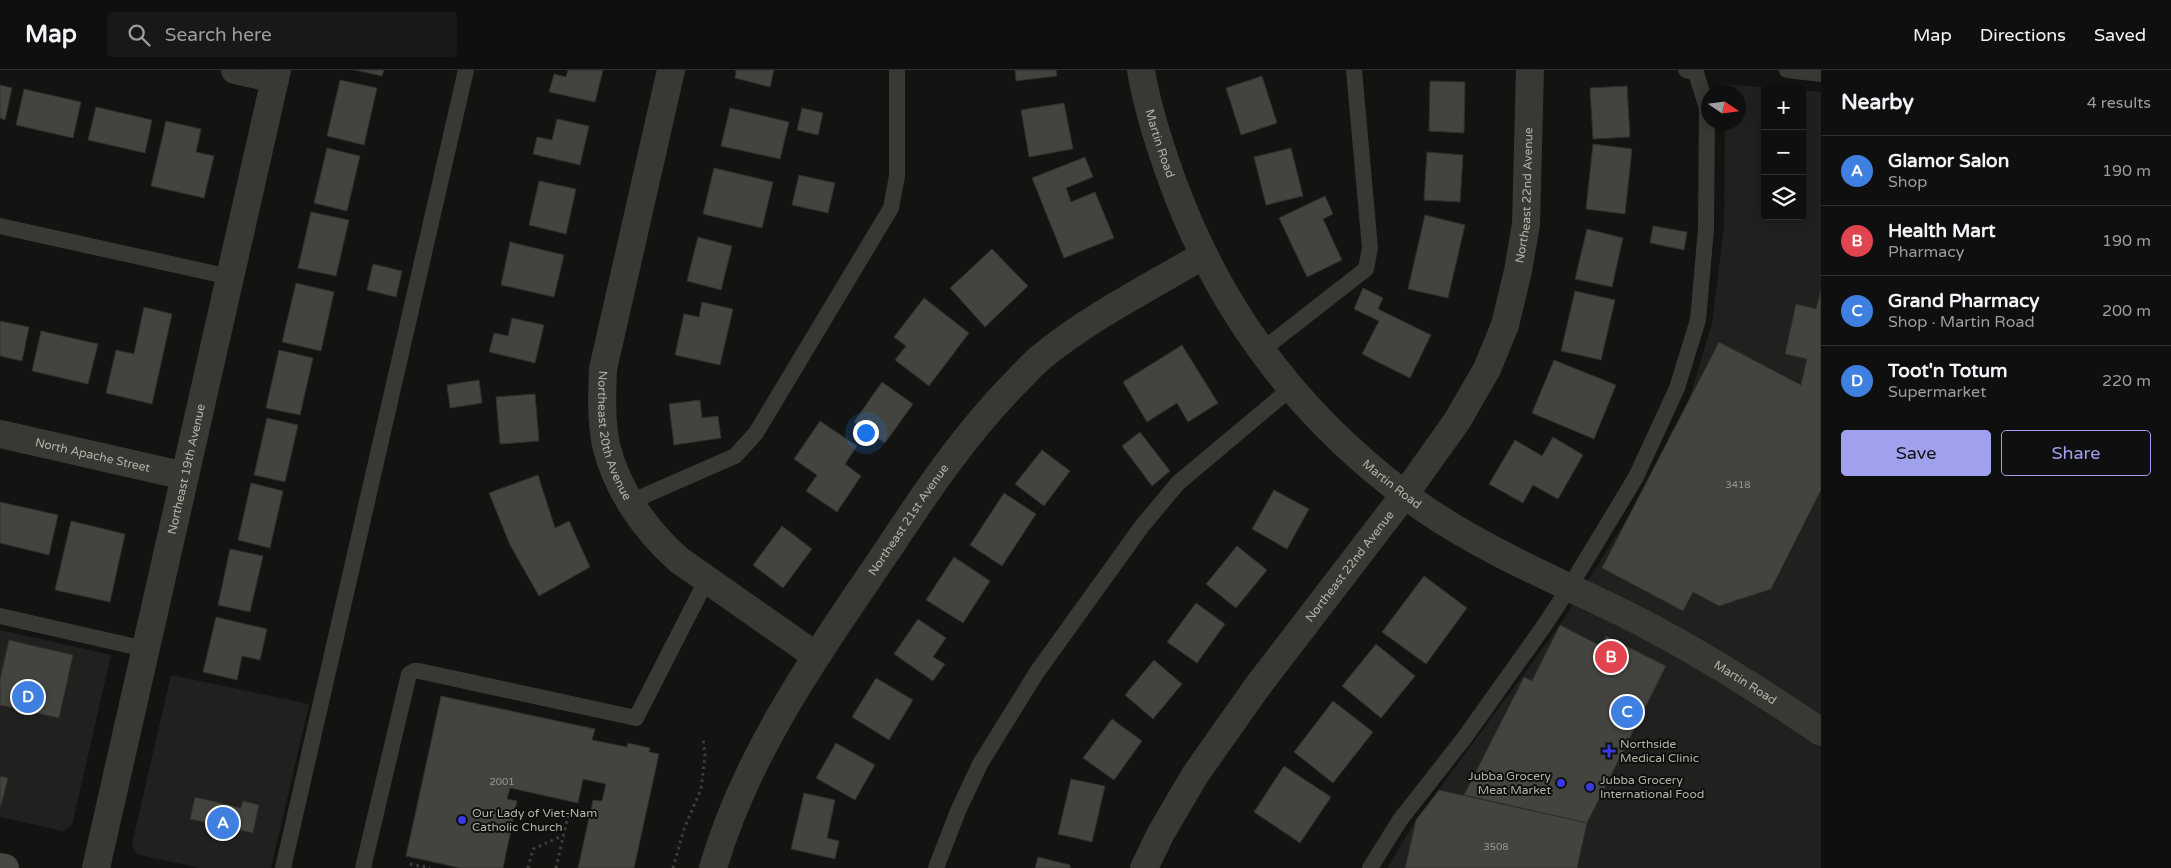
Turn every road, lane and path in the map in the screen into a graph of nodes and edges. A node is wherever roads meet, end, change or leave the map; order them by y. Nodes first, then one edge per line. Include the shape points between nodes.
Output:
1 (235, 70) edge
2 (466, 70) edge
3 (671, 70) edge
4 (897, 70) edge
5 (1141, 70) edge
6 (1354, 70) edge
7 (1530, 70) edge
8 (1787, 70) edge
9 (1697, 71) edge
10 (1821, 74) edge
11 (276, 75) edge
12 (0, 226) edge
13 (1204, 256) junction
14 (230, 277) junction
15 (1261, 351) junction
16 (1290, 389) junction
17 (0, 434) edge
18 (185, 476) junction
19 (1405, 494) junction
20 (630, 502) junction
21 (707, 579) junction
22 (1569, 588) junction
23 (0, 616) edge
24 (145, 649) junction
25 (816, 656) junction
26 (1821, 732) edge
27 (703, 738) dead end
28 (569, 811) dead end
29 (564, 835) junction
30 (410, 864) dead end
31 (0, 867) edge
32 (5, 868) edge
33 (96, 868) edge
34 (283, 868) edge
35 (363, 868) edge
36 (430, 868) edge
37 (528, 868) edge
38 (556, 868) edge
39 (673, 868) edge
40 (713, 868) edge
41 (936, 868) edge
42 (1144, 868) edge
43 (1370, 868) edge

1 - 11 street
2 - 34 lane
3 - 20 street, Northeast 20th Avenue via 603,369 602,411 606,445
4 - 20 lane via 897,176 891,208 756,433 735,456
5 - 13 street, Martin Road via 1158,142 1185,217
6 - 15 lane via 1370,248 1366,269
7 - 19 street, Northeast 22nd Avenue via 1526,224 1505,325 1487,369 1457,422
8 - 10 lane
9 - 22 lane via 1707,108 1706,229 1698,320 1677,388 1636,477
11 - 14 street, Northeast 19th Avenue
12 - 14 lane
13 - 15 street, Martin Road
13 - 25 street, Northeast 21st Avenue via 1098,317 1039,359 998,400 929,488
14 - 18 street, Northeast 19th Avenue
15 - 16 street, Martin Road
16 - 19 street, Martin Road via 1351,450
16 - 41 lane via 1178,483 1142,526 1037,672 980,764
17 - 18 street, North Apache Street
18 - 24 street, Northeast 19th Avenue
19 - 22 street, Martin Road via 1484,544
19 - 42 street, Northeast 22nd Avenue via 1221,737 1195,775
20 - 21 street, Northeast 20th Avenue via 663,546
21 - 25 street, Northeast 20th Avenue
21 - 35 lane via 636,718 419,671 408,674
22 - 26 street, Martin Road via 1628,615 1708,660
22 - 43 lane via 1465,737 1400,820
23 - 24 lane
24 - 33 street, Northeast 19th Avenue
25 - 40 street, Northeast 21st Avenue via 759,752 735,801
27 - 39 path via 705,756 701,789 684,829
28 - 29 path
29 - 37 path via 533,849
29 - 38 path
30 - 36 path
31 - 32 main road

